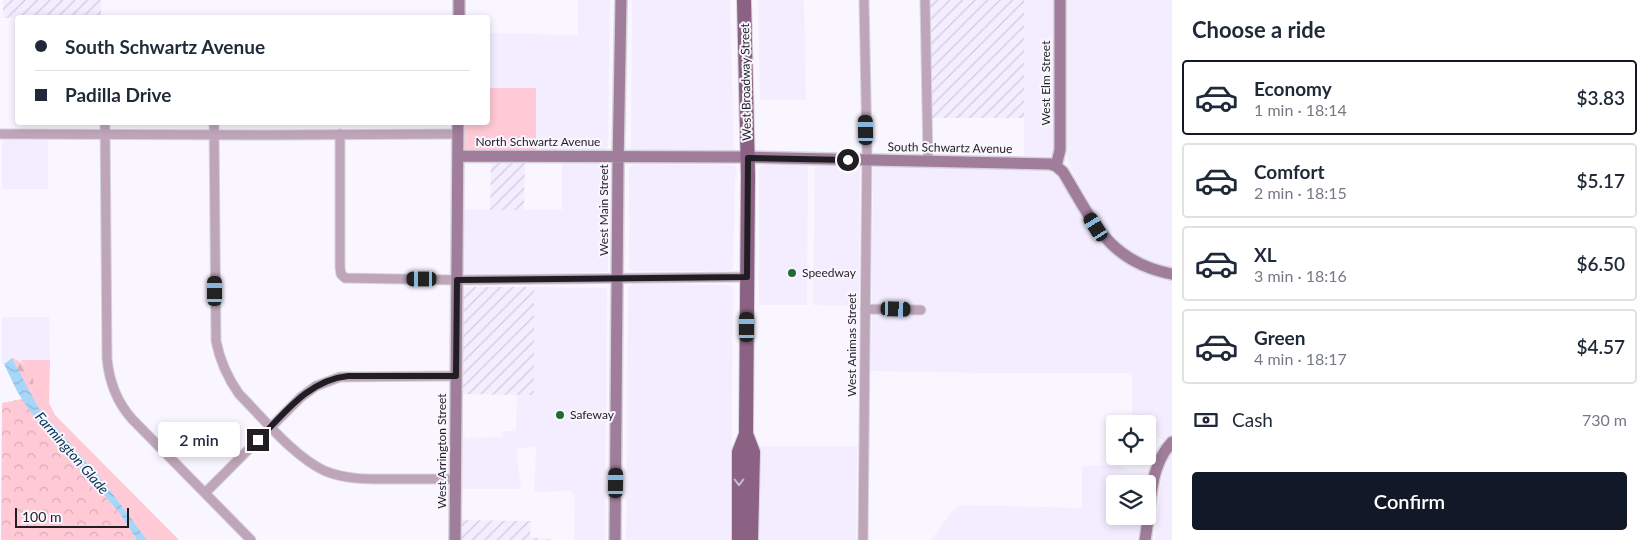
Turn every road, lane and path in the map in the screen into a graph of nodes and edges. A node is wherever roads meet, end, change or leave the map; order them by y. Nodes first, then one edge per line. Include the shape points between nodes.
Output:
1 (459, 0) edge
2 (621, 0) edge
3 (744, 0) edge
4 (864, 0) edge
5 (925, 0) edge
6 (1060, 0) edge
7 (459, 15) edge
8 (105, 125) edge
9 (214, 125) edge
10 (458, 128) edge
11 (105, 133) junction
12 (0, 134) edge
13 (214, 134) junction
14 (340, 134) junction
15 (458, 156) junction
16 (619, 156) junction
17 (748, 158) junction
18 (866, 160) junction
19 (928, 161) junction
20 (1056, 166) junction
21 (1172, 274) edge
22 (747, 277) junction
23 (618, 278) junction
24 (457, 280) junction
25 (865, 309) junction
26 (921, 310) dead end
27 (456, 376) junction
28 (271, 427) junction
29 (746, 434) junction
30 (1172, 442) edge
31 (455, 479) junction
32 (205, 493) junction
33 (251, 540) edge
34 (455, 540) edge
35 (616, 540) edge
36 (739, 540) edge
37 (751, 540) edge
38 (863, 540) edge
39 (1145, 540) edge

1 - 7 street
2 - 16 street, West Main Street
3 - 17 main road, West Broadway Street
4 - 18 street, West Animas Street
5 - 19 street
6 - 20 street, West Elm Street via 1060,150
8 - 11 street
9 - 13 street
10 - 14 street, North Schwartz Avenue
10 - 15 street, West Arrington Street
11 - 12 street, North Schwartz Avenue
11 - 13 street, North Schwartz Avenue
11 - 32 street via 109,377 124,410
13 - 14 street, North Schwartz Avenue
13 - 28 street via 218,351 233,386
14 - 24 street via 340,267 343,276 352,279
15 - 16 street, North Schwartz Avenue
15 - 24 street, West Arrington Street
16 - 17 street, South Schwartz Avenue
16 - 23 street, West Main Street
17 - 18 street, South Schwartz Avenue
17 - 22 main road, West Broadway Street
18 - 19 street, South Schwartz Avenue
18 - 25 street, West Animas Street
19 - 20 street, South Schwartz Avenue
20 - 21 street via 1064,172 1096,227 1110,243 1135,262
22 - 23 street
22 - 29 main road, West Broadway Street
23 - 24 street
23 - 35 street, West Main Street
24 - 27 street, West Arrington Street
25 - 26 street
25 - 38 street, West Animas Street
27 - 28 street via 348,376 333,379 308,391
27 - 31 street, West Arrington Street
28 - 31 street via 309,462 342,477
28 - 32 street
29 -> 36 main road, West Broadway Street via 740,452
29 - 37 main road, West Broadway Street via 753,452
30 - 39 street via 1160,458 1154,475
31 - 34 street, West Arrington Street
32 - 33 street

